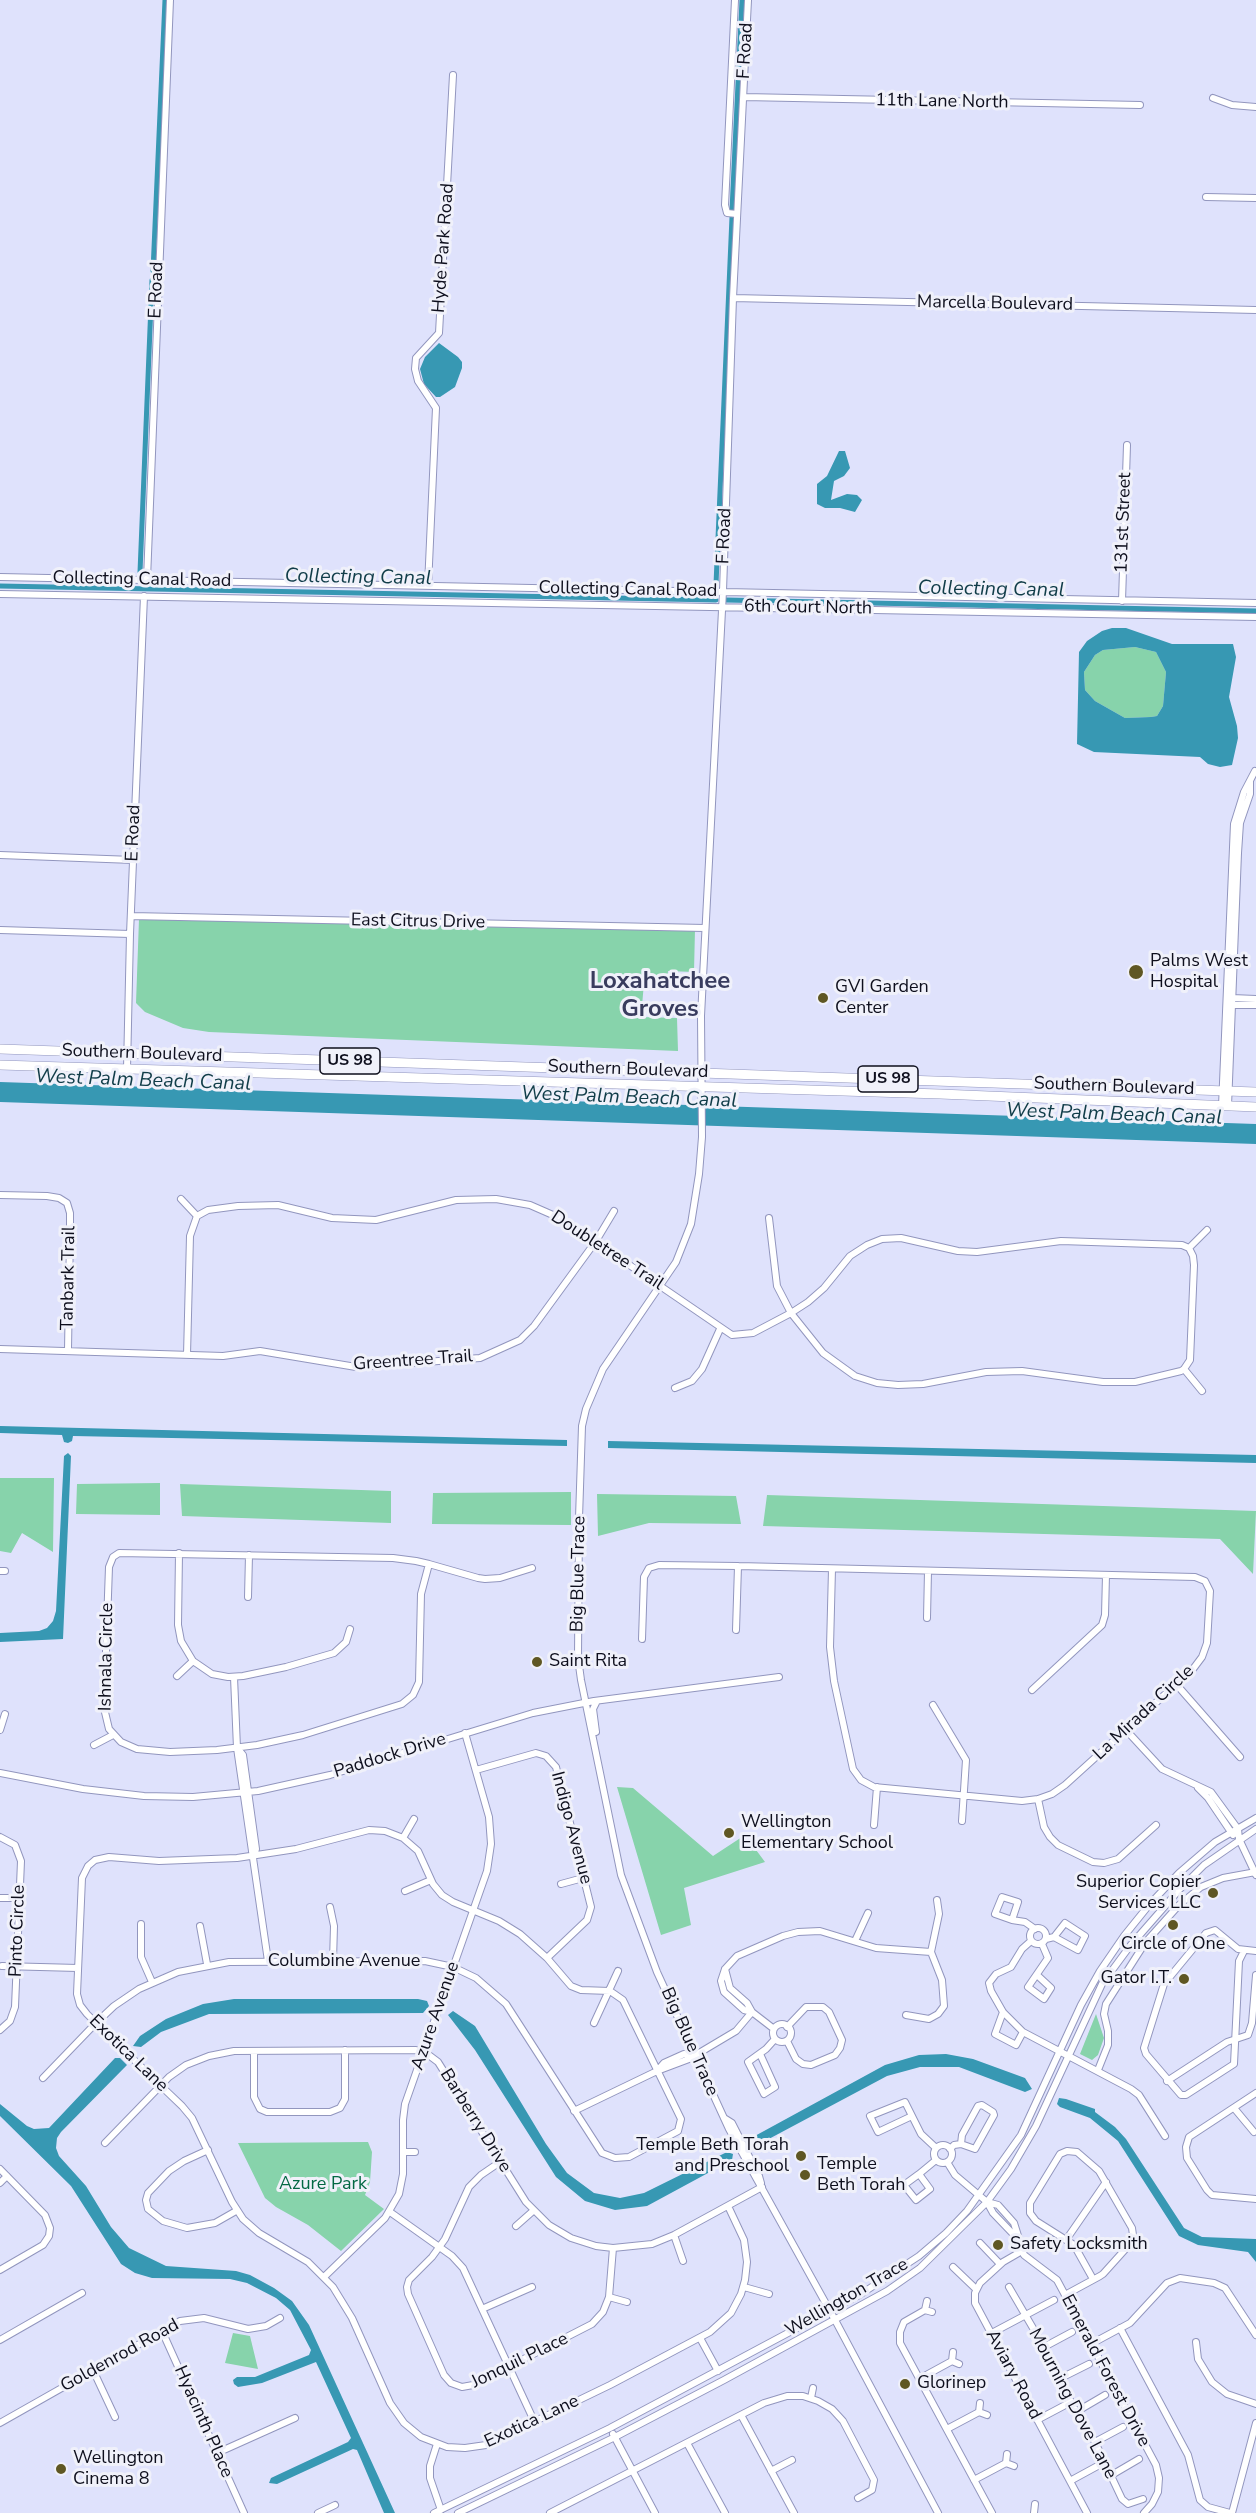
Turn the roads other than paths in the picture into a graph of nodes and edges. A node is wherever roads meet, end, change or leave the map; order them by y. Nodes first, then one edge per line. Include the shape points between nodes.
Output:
1 (170, 0) edge
2 (735, 0) edge
3 (748, 0) edge
4 (453, 75) dead end
5 (744, 97) junction
6 (1213, 98) dead end
7 (1140, 105) dead end
8 (1256, 106) edge
9 (1206, 197) dead end
10 (1256, 198) edge
11 (737, 214) junction
12 (733, 298) junction
13 (1256, 310) edge
14 (1127, 445) dead end
15 (0, 577) edge
16 (147, 579) junction
17 (428, 586) junction
18 (723, 591) junction
19 (0, 594) edge
20 (144, 596) junction
21 (1122, 601) junction
22 (1256, 603) edge
23 (721, 606) junction
24 (1256, 617) edge
25 (1255, 771) edge
26 (1253, 782) edge
27 (0, 855) edge
28 (133, 860) junction
29 (131, 916) junction
30 (705, 928) junction
31 (0, 930) edge
32 (130, 934) junction
33 (1256, 999) edge
34 (1232, 1001) junction
35 (1256, 1005) edge
36 (0, 1049) edge
37 (127, 1054) junction
38 (0, 1065) edge
39 (127, 1069) junction
40 (701, 1072) junction
41 (1225, 1091) junction
42 (702, 1092) junction
43 (1256, 1092) edge
44 (1225, 1106) junction
45 (1256, 1107) edge
46 (0, 1195) edge
47 (181, 1199) dead end
48 (614, 1211) dead end
49 (197, 1216) junction
50 (769, 1218) dead end
51 (1207, 1230) dead end
52 (596, 1241) junction
53 (1189, 1248) junction
54 (661, 1285) junction
55 (791, 1312) junction
56 (720, 1329) junction
57 (0, 1348) edge
58 (68, 1350) junction
59 (187, 1355) junction
60 (1184, 1369) junction
61 (675, 1388) dead end
62 (1202, 1392) dead end
63 (179, 1553) junction
64 (249, 1555) junction
65 (429, 1564) junction
66 (738, 1566) junction
67 (532, 1568) dead end
68 (832, 1569) junction
69 (928, 1571) junction
70 (1106, 1575) junction
71 (248, 1597) dead end
72 (927, 1618) dead end
73 (350, 1629) dead end
74 (736, 1630) dead end
75 (642, 1639) dead end
76 (193, 1661) junction
77 (177, 1676) dead end
78 (234, 1677) junction
79 (778, 1677) dead end
80 (1176, 1684) junction
81 (1032, 1690) dead end
82 (597, 1701) junction
83 (586, 1702) junction
84 (933, 1705) dead end
85 (5, 1714) dead end
86 (0, 1730) edge
87 (1126, 1730) junction
88 (465, 1732) junction
89 (113, 1735) junction
90 (595, 1741) junction
91 (94, 1745) dead end
92 (237, 1748) junction
93 (1240, 1757) dead end
94 (476, 1770) junction
95 (0, 1773) edge
96 (1196, 1785) junction
97 (878, 1787) junction
98 (246, 1793) junction
99 (964, 1795) junction
100 (1038, 1799) junction
101 (1256, 1818) edge
102 (414, 1819) dead end
103 (962, 1821) dead end
104 (874, 1825) dead end
105 (1156, 1825) dead end
106 (1238, 1829) junction
107 (1256, 1829) edge
108 (1231, 1833) junction
109 (0, 1837) edge
110 (403, 1838) junction
111 (1239, 1839) junction
112 (254, 1856) junction
113 (1256, 1872) edge
114 (583, 1878) junction
115 (431, 1880) junction
116 (561, 1884) dead end
117 (405, 1891) dead end
118 (0, 1898) edge
119 (20, 1898) junction
120 (937, 1900) dead end
121 (330, 1907) dead end
122 (474, 1910) junction
123 (868, 1913) dead end
124 (1012, 1920) dead end
125 (141, 1924) dead end
126 (200, 1926) dead end
127 (1035, 1929) junction
128 (1054, 1937) junction
129 (855, 1941) junction
130 (1031, 1941) junction
131 (1044, 1942) junction
132 (1244, 1951) junction
133 (1256, 1951) edge
134 (931, 1953) junction
135 (547, 1958) junction
136 (268, 1961) junction
137 (333, 1961) junction
138 (2, 1965) dead end
139 (207, 1965) junction
140 (17, 1966) junction
141 (453, 1967) junction
142 (78, 1968) junction
143 (725, 1969) junction
144 (618, 1971) dead end
145 (1037, 1976) dead end
146 (1256, 1976) edge
147 (152, 1982) junction
148 (610, 1991) junction
149 (752, 2012) junction
150 (1003, 2012) junction
151 (906, 2015) dead end
152 (96, 2023) junction
153 (594, 2023) dead end
154 (787, 2027) junction
155 (774, 2029) junction
156 (0, 2030) edge
157 (1023, 2032) junction
158 (775, 2039) junction
159 (1236, 2040) junction
160 (787, 2041) junction
161 (345, 2050) junction
162 (1060, 2050) junction
163 (254, 2051) junction
164 (423, 2052) junction
165 (760, 2054) junction
166 (693, 2055) junction
167 (1070, 2055) junction
168 (1098, 2070) junction
169 (657, 2071) junction
170 (43, 2078) dead end
171 (1167, 2081) junction
172 (160, 2085) junction
173 (1256, 2093) edge
174 (1234, 2108) junction
175 (574, 2111) junction
176 (912, 2116) junction
177 (1254, 2132) dead end
178 (1165, 2136) dead end
179 (105, 2143) dead end
180 (961, 2144) junction
181 (936, 2148) junction
182 (950, 2149) junction
183 (208, 2150) junction
184 (403, 2152) junction
185 (415, 2152) dead end
186 (936, 2160) junction
187 (500, 2162) junction
188 (947, 2162) junction
189 (0, 2169) edge
190 (919, 2174) dead end
191 (7, 2176) junction
192 (1106, 2182) junction
193 (0, 2183) edge
194 (762, 2187) junction
195 (979, 2194) junction
196 (1256, 2199) edge
197 (987, 2202) junction
198 (728, 2206) junction
199 (236, 2211) junction
200 (533, 2211) junction
201 (390, 2212) junction
202 (516, 2226) dead end
203 (674, 2235) junction
204 (1066, 2240) junction
205 (980, 2243) dead end
206 (440, 2247) junction
207 (613, 2248) junction
208 (1022, 2251) junction
209 (683, 2261) dead end
210 (1000, 2264) junction
211 (953, 2267) dead end
212 (0, 2270) edge
213 (324, 2277) junction
214 (1093, 2279) junction
215 (532, 2287) dead end
216 (744, 2287) junction
217 (1009, 2287) dead end
218 (976, 2289) junction
219 (82, 2293) dead end
220 (769, 2294) dead end
221 (1065, 2295) junction
222 (609, 2297) junction
223 (1054, 2300) dead end
224 (927, 2301) dead end
225 (627, 2302) dead end
226 (482, 2309) junction
227 (925, 2310) junction
228 (830, 2311) junction
229 (932, 2312) dead end
230 (1024, 2315) junction
231 (280, 2318) dead end
232 (835, 2320) junction
233 (1120, 2328) junction
234 (162, 2331) junction
235 (1072, 2332) dead end
236 (990, 2334) junction
237 (1256, 2335) edge
238 (700, 2338) junction
239 (0, 2340) edge
240 (1196, 2342) dead end
241 (1091, 2344) junction
242 (1044, 2347) junction
243 (953, 2352) dead end
244 (1089, 2364) dead end
245 (508, 2368) junction
246 (93, 2370) junction
247 (718, 2371) junction
248 (919, 2379) junction
249 (1059, 2379) junction
250 (813, 2388) dead end
251 (1105, 2395) dead end
252 (810, 2398) junction
253 (1071, 2402) junction
254 (980, 2403) dead end
255 (1256, 2404) edge
256 (979, 2412) junction
257 (1076, 2412) junction
258 (741, 2415) junction
259 (987, 2415) dead end
260 (115, 2417) dead end
261 (295, 2418) dead end
262 (1037, 2420) junction
263 (0, 2423) edge
264 (535, 2423) junction
265 (1256, 2423) edge
266 (1123, 2427) dead end
267 (610, 2428) junction
268 (947, 2429) junction
269 (615, 2437) junction
270 (1095, 2442) junction
271 (436, 2444) junction
272 (687, 2444) junction
273 (217, 2453) junction
274 (1007, 2454) dead end
275 (1139, 2459) dead end
276 (792, 2460) dead end
277 (1006, 2463) junction
278 (1103, 2463) junction
279 (1014, 2466) dead end
280 (771, 2470) junction
281 (633, 2472) junction
282 (1110, 2476) junction
283 (974, 2480) junction
284 (1070, 2481) junction
285 (858, 2498) dead end
286 (1143, 2499) dead end
287 (1035, 2504) dead end
288 (334, 2505) dead end
289 (438, 2511) edge
290 (244, 2513) edge
291 (318, 2513) edge
292 (458, 2513) edge
293 (550, 2513) edge
294 (655, 2513) edge
295 (725, 2513) edge
296 (794, 2513) edge
297 (938, 2513) edge
298 (992, 2513) edge
299 (1034, 2513) edge
300 (1087, 2513) edge
301 (1144, 2513) edge
302 (1231, 2513) edge

1 - 16 street, E Road
2 - 11 street via 725,205 728,213
3 - 5 street, F Road
4 - 17 street, Hyde Park Road via 439,333 416,358 415,369 418,381 436,408
5 - 7 street, 11th Lane North
5 - 11 street, F Road
6 - 8 street via 1232,105
9 - 10 street
11 - 12 street, F Road
12 - 13 street, Marcella Boulevard
12 - 18 street, F Road
14 - 21 street, 131st Street
15 - 16 street, Collecting Canal Road
16 - 17 street, Collecting Canal Road
17 - 18 street, Collecting Canal Road
18 - 21 street, Collecting Canal Road
18 - 23 street, F Road
19 - 20 street, 6th Court North
20 - 23 street, 6th Court North
20 - 28 street, E Road
21 - 22 street, Collecting Canal Road
23 - 24 street, 6th Court North
23 - 30 street, F Road
25 - 26 street
26 - 34 street via 1240,823
26 - 41 street via 1244,792 1234,824
27 - 28 street
28 - 29 street, E Road
29 - 30 street, East Citrus Drive
29 - 32 street, E Road
30 - 40 street, F Road
31 - 32 street
32 - 37 street, E Road
33 - 34 street
34 - 35 street
34 - 41 street
36 - 37 highway, Southern Boulevard / US 98
37 - 39 street, E Road
37 - 40 highway, Southern Boulevard / US 98
38 - 39 highway, Southern Boulevard / US 98
39 - 42 highway, Southern Boulevard / US 98
40 - 41 highway, Southern Boulevard / US 98
40 - 42 street, Big Blue Trace
41 - 43 highway, Southern Boulevard / US 98
41 - 44 street
42 - 44 highway, Southern Boulevard / US 98
42 - 54 street, Big Blue Trace via 702,1137 691,1224 676,1262
44 - 45 highway, Southern Boulevard / US 98
46 - 58 street, Tanbark Trail via 46,1196 67,1203
47 - 49 street
48 - 52 street, Greentree Trail
49 - 52 street, Doubletree Trail via 208,1210 278,1205 332,1218 376,1220 456,1200 496,1199 530,1205 562,1219
49 - 59 street via 190,1236
50 - 55 street via 777,1286
51 - 53 street
52 - 54 street, Doubletree Trail
52 - 59 street, Greentree Trail via 534,1326 520,1340 480,1358 356,1367 260,1351
53 - 55 street via 1175,1243 1061,1240 977,1252 901,1238 882,1239 850,1256 824,1288
53 - 60 street via 1194,1265 1192,1341
54 - 56 street, Doubletree Trail
54 - 83 street, Big Blue Trace via 603,1369 582,1426 578,1658
55 - 56 street via 753,1333 732,1335
55 - 60 street via 823,1353 855,1376 877,1383 923,1384 986,1372 1022,1371 1103,1382 1135,1382
56 - 61 street via 702,1369 692,1381
57 - 58 street, Greentree Trail
58 - 59 street, Greentree Trail
60 - 62 street
63 - 64 street, Ishnala Circle
63 - 76 street via 179,1633
63 - 89 street, Ishnala Circle via 122,1552 109,1564 104,1708
64 - 65 street, Ishnala Circle via 393,1558
64 - 71 street
65 - 67 street via 485,1579
65 - 92 street, Ishnala Circle via 421,1594 419,1682 411,1698 303,1735
66 - 68 street, La Mirada Circle
66 - 74 street
66 - 75 street, La Mirada Circle via 649,1568 644,1577
68 - 69 street, La Mirada Circle
68 - 97 street, La Mirada Circle via 830,1647 834,1681 853,1769 864,1783
69 - 70 street, La Mirada Circle
69 - 72 street
70 - 80 street, La Mirada Circle via 1195,1577 1207,1584 1210,1591 1205,1650 1198,1664
70 - 81 street via 1102,1625
73 - 78 street via 345,1645 334,1653
76 - 77 street
76 - 78 street via 212,1674
78 - 92 street
79 - 82 street, Paddock Drive
80 - 87 street, La Mirada Circle
80 - 93 street
82 - 83 street, Paddock Drive
82 - 90 street via 593,1709
83 - 88 street, Paddock Drive
83 - 90 street, Big Blue Trace
84 - 99 street via 964,1756
85 - 86 street
87 - 96 street via 1162,1769
87 - 100 street, La Mirada Circle via 1059,1790
88 - 94 street, Azure Avenue
88 - 98 street, Paddock Drive via 330,1775
89 - 91 street
89 - 92 street, Ishnala Circle via 130,1747 143,1750
90 - 166 street, Big Blue Trace via 621,1875
92 - 98 street
94 - 114 street, Indigo Avenue via 532,1754 552,1761
94 - 122 street, Azure Avenue via 489,1817 491,1844
95 - 98 street, Paddock Drive via 120,1794 185,1797
96 - 106 street via 1211,1792
96 - 108 street
97 - 99 street, La Mirada Circle
97 - 104 street
98 - 112 street via 250,1850
99 - 100 street, La Mirada Circle
99 - 103 street
100 - 105 street via 1050,1837 1093,1862 1118,1859
101 - 106 street, Wellington Trace
102 - 110 street
106 - 108 street, Wellington Trace
106 - 111 street
107 - 111 street, Wellington Trace
108 - 111 street
108 - 162 street, Wellington Trace via 1179,1873 1124,1936 1100,1971
109 - 119 street, Pinto Circle via 12,1843 20,1854
110 - 112 street, Exotica Lane via 369,1830
110 - 115 street via 421,1854
111 - 113 street
111 - 167 street, Wellington Trace via 1204,1865 1130,1946 1102,1984
112 - 136 street
112 - 142 street, Exotica Lane via 185,1861 108,1857 93,1862 82,1878
113 - 168 street via 1201,1887 1145,1943 1106,2004 1108,2045
114 - 116 street
114 - 135 street, Indigo Avenue via 591,1903 588,1917
115 - 117 street
115 - 122 street via 447,1899
118 - 119 street
119 - 140 street, Pinto Circle
120 - 134 street via 939,1914
121 - 137 street
122 - 135 street via 514,1930
122 - 141 street, Azure Avenue
123 - 129 street
124 - 127 street
125 - 147 street via 141,1957
126 - 139 street
127 - 130 street via 1030,1934
127 - 131 street via 1045,1931
128 - 128 street via 1065,1923 1085,1936 1078,1950
128 - 131 street
129 - 134 street via 889,1950
129 - 143 street via 820,1931 793,1933 737,1956
130 - 131 street
130 - 150 street via 1011,1967 996,1974 989,1983
131 - 145 street via 1048,1958
132 - 133 street
132 - 159 street via 1239,1961
132 - 171 street via 1215,1930 1206,1933 1164,1984 1143,2048
134 - 151 street via 942,1980 944,2006 929,2019
135 - 148 street via 574,1988
136 - 137 street, Columbine Avenue
136 - 139 street, Columbine Avenue
137 - 141 street, Columbine Avenue via 416,1960
138 - 140 street
139 - 147 street, Columbine Avenue
140 - 142 street
140 - 156 street, Pinto Circle via 15,2011
141 - 164 street, Azure Avenue
141 - 175 street, Columbine Avenue via 476,1978 506,2004
142 - 152 street, Exotica Lane via 79,2002
143 - 149 street via 730,1988
143 - 149 street via 721,1981 724,1992 744,2010
144 - 148 street
146 - 159 street via 1251,2029 1248,2035
147 - 152 street, Columbine Avenue via 126,1997
148 - 153 street
148 - 169 street via 628,2006
149 - 155 street
149 - 166 street via 736,2031
150 - 157 street
150 - 157 street via 995,2034 1016,2045
152 - 170 street, Columbine Avenue
152 - 172 street, Exotica Lane
154 - 155 street via 780,2025
154 - 160 street
154 - 160 street via 806,2007 822,2007 829,2012 842,2040 835,2055 811,2066 796,2058
155 - 158 street
157 - 162 street
158 - 160 street
158 - 165 street
159 - 171 street via 1214,2049
159 - 171 street via 1234,2064 1186,2095
161 - 163 street
161 - 163 street via 345,2099 340,2108 330,2112 260,2109 254,2101
161 - 164 street
162 - 167 street
162 - 195 street, Wellington Trace via 1021,2135
163 - 172 street via 201,2058
164 - 184 street, Azure Avenue via 403,2112
164 - 187 street, Barberry Drive via 438,2062
165 - 165 street via 748,2062 764,2094 775,2087
166 - 169 street via 684,2054 664,2063
166 - 194 street, Big Blue Trace via 723,2117 732,2123
167 - 168 street
167 - 197 street, Wellington Trace via 1036,2126
168 - 178 street via 1139,2095
169 - 175 street
169 - 175 street, Columbine Avenue via 681,2119 680,2128 632,2156 611,2158 599,2150
172 - 179 street
172 - 183 street, Exotica Lane via 192,2118
173 - 174 street
174 - 177 street
174 - 196 street via 1189,2137 1186,2152 1212,2194
176 - 176 street via 905,2103 870,2116 878,2132
176 - 181 street via 921,2134
180 - 180 street via 975,2149 993,2112 978,2106
180 - 182 street
181 - 182 street
181 - 186 street
182 - 188 street
183 - 199 street, Exotica Lane
183 - 199 street via 169,2171 148,2193 148,2209 163,2221 187,2228 215,2223
184 - 185 street
184 - 201 street, Azure Avenue via 402,2184
186 - 188 street
186 - 190 street
187 - 200 street, Barberry Drive
187 - 206 street, Jonquil Place via 469,2187
188 - 195 street, Emerald Forest Drive via 955,2175
189 - 191 street
191 - 193 street
191 - 212 street via 45,2215 49,2235 43,2245
192 - 204 street
192 - 204 street via 1100,2171 1077,2152 1060,2154 1029,2210 1034,2219
192 - 214 street via 1132,2228 1133,2238 1103,2274
194 - 198 street, Barberry Drive
194 - 228 street, Big Blue Trace
195 - 197 street, Emerald Forest Drive
195 - 228 street, Wellington Trace via 946,2234 919,2256
197 - 208 street, Emerald Forest Drive via 998,2205 1014,2223
197 - 232 street, Wellington Trace via 920,2268
198 - 203 street, Barberry Drive
198 - 216 street, Exotica Lane via 746,2251
199 - 213 street, Exotica Lane via 250,2227 297,2254
200 - 202 street
200 - 207 street, Barberry Drive via 572,2238
201 - 206 street
201 - 213 street, Azure Avenue
203 - 207 street, Barberry Drive via 639,2247
203 - 209 street
204 - 214 street via 1076,2248
205 - 210 street
206 - 226 street via 463,2268
206 - 245 street, Jonquil Place via 410,2280 407,2291 444,2375 455,2385 465,2387
207 - 222 street, Jonquil Place
208 - 210 street
208 - 221 street, Emerald Forest Drive via 1052,2274
210 - 218 street
211 - 218 street
213 - 271 street, Exotica Lane via 347,2309 398,2415 416,2433
214 - 221 street
215 - 226 street
216 - 220 street
216 - 238 street, Exotica Lane via 726,2318
217 - 230 street, Mourning Dove Lane
218 - 236 street, Aviary Road via 975,2303
219 - 239 street
221 - 241 street, Emerald Forest Drive
222 - 225 street
222 - 245 street, Jonquil Place via 598,2318 586,2328
223 - 230 street
224 - 227 street
226 - 245 street
227 - 229 street
227 - 248 street via 907,2320 900,2332 900,2343
228 - 232 street, Big Blue Trace
228 - 247 street, Wellington Trace
230 - 236 street
230 - 242 street, Mourning Dove Lane
231 - 234 street, Goldenrod Road via 248,2329 196,2318
232 - 269 street, Wellington Trace
232 - 297 street, Big Blue Trace
233 - 237 street via 1136,2318 1167,2283 1180,2278 1225,2288
233 - 241 street
233 - 302 street via 1188,2455 1198,2497 1208,2507
234 - 246 street, Goldenrod Road
234 - 273 street, Hyacinth Place
235 - 242 street
236 - 262 street, Aviary Road
238 - 247 street
238 - 264 street, Exotica Lane
240 - 255 street via 1198,2359 1212,2382 1227,2394
241 - 301 street, Emerald Forest Drive via 1158,2471 1158,2492
242 - 249 street, Mourning Dove Lane
243 - 248 street via 955,2362
244 - 249 street
245 - 264 street
246 - 260 street
246 - 263 street, Goldenrod Road
247 - 267 street, Wellington Trace
248 - 268 street
249 - 253 street, Mourning Dove Lane
250 - 252 street
251 - 257 street
252 - 258 street via 779,2397
252 - 285 street via 832,2409 843,2421 873,2477 872,2490
253 - 257 street, Mourning Dove Lane
253 - 262 street
254 - 256 street
256 - 259 street
256 - 268 street
257 - 270 street, Mourning Dove Lane
258 - 272 street
258 - 280 street
261 - 273 street
262 - 284 street, Aviary Road
264 - 271 street, Exotica Lane via 476,2448
265 - 302 street
266 - 270 street
267 - 269 street
267 - 289 street, Wellington Trace
268 - 283 street
269 - 281 street
269 - 292 street, Wellington Trace
270 - 278 street, Mourning Dove Lane
271 - 289 street via 430,2478
272 - 281 street
272 - 295 street
273 - 290 street, Hyacinth Place
274 - 277 street
275 - 282 street
276 - 280 street
277 - 279 street
277 - 283 street
278 - 282 street, Mourning Dove Lane
278 - 284 street
280 - 296 street
281 - 293 street
281 - 294 street
282 - 286 street, Mourning Dove Lane via 1128,2504
283 - 298 street
284 - 300 street, Aviary Road
287 - 299 street
288 - 291 street

